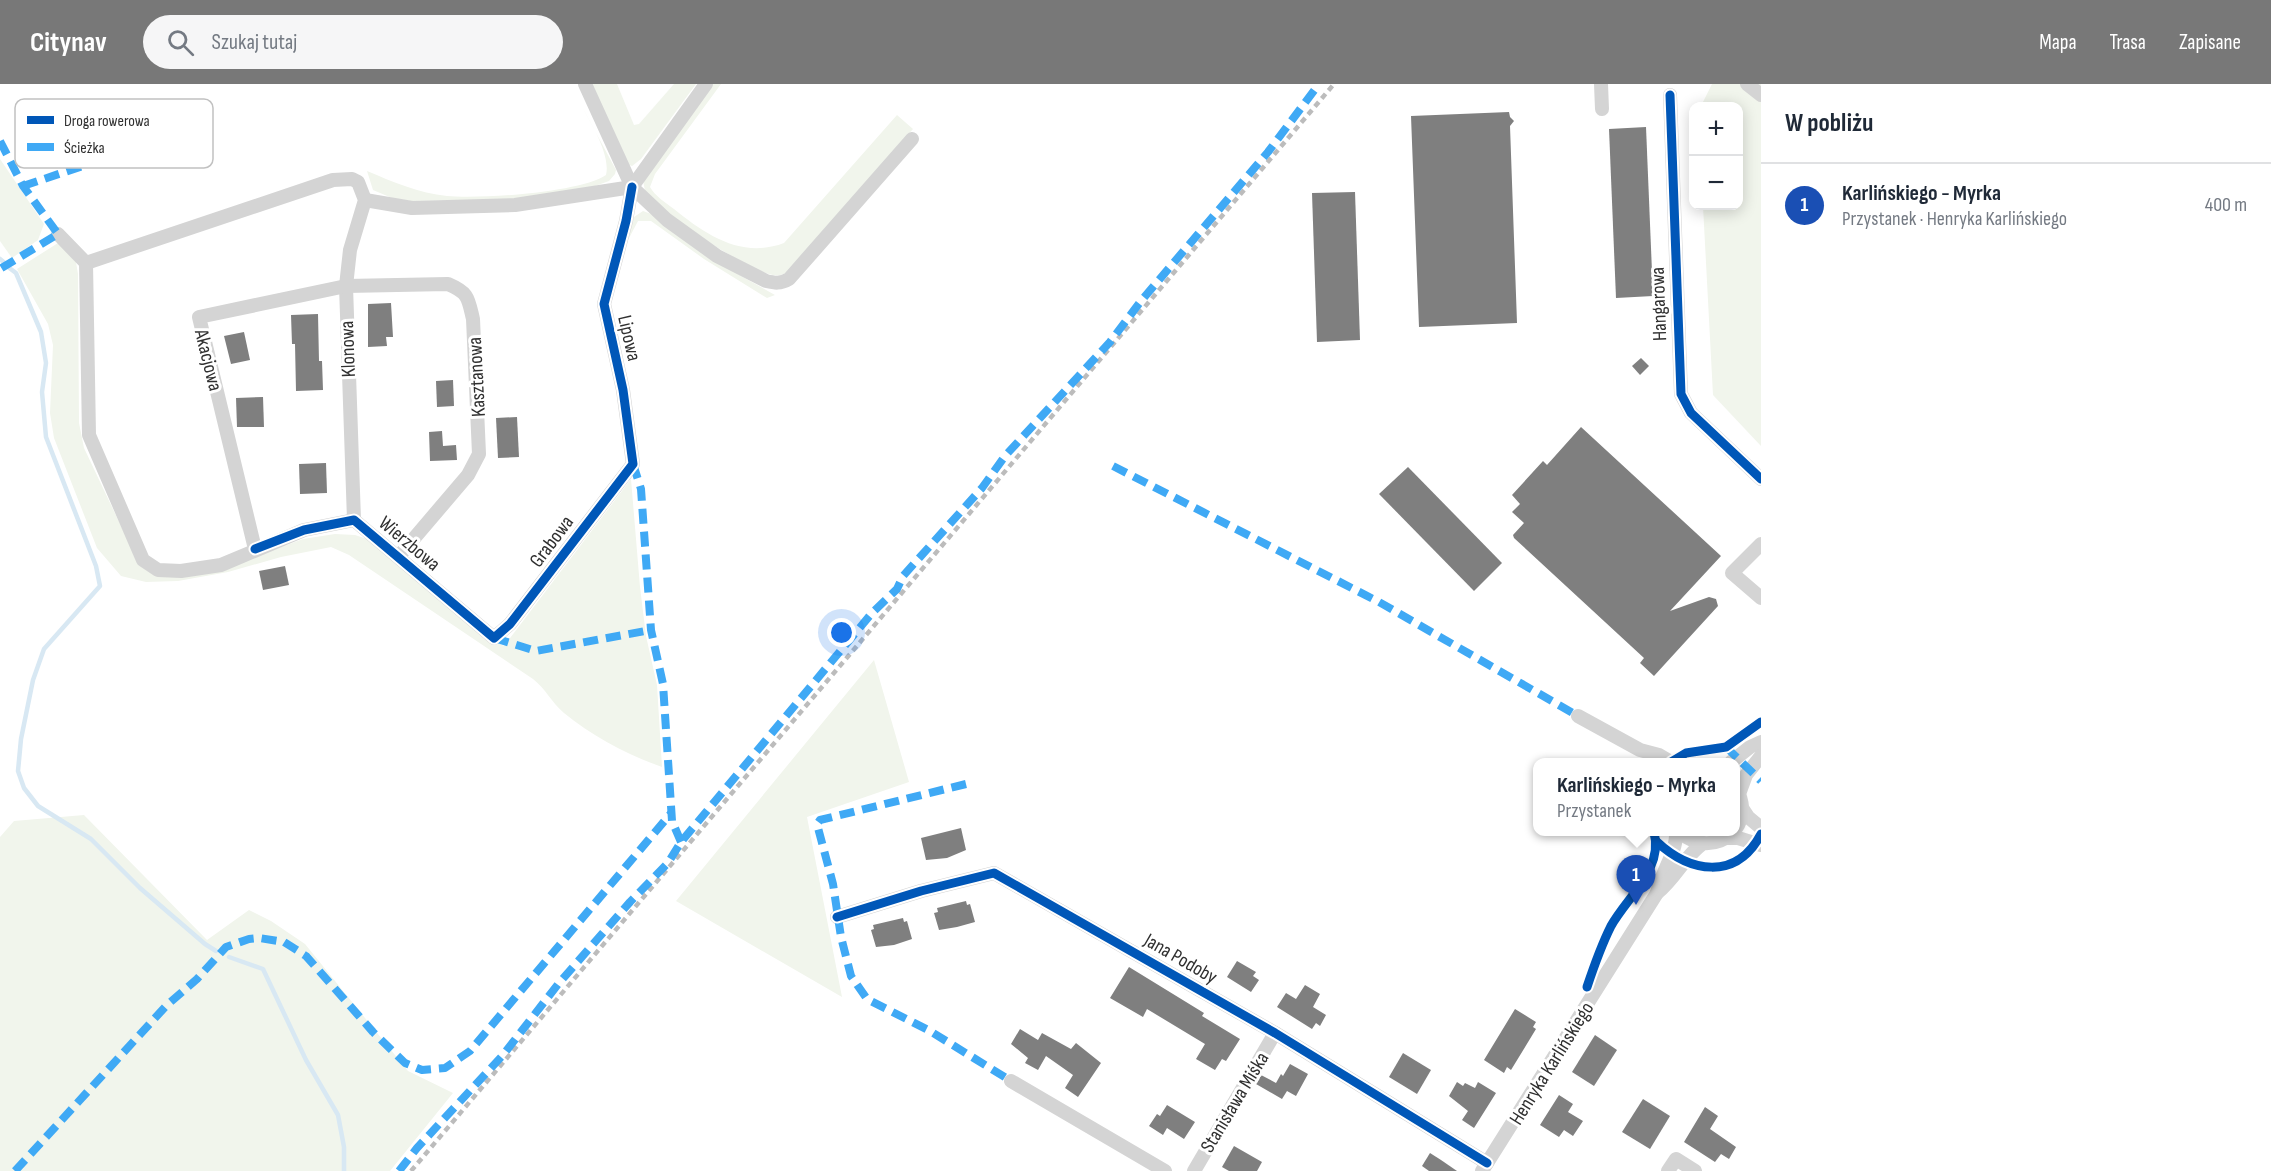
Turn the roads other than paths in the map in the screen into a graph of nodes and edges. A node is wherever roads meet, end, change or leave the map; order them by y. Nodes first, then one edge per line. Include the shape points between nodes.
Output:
1 (585, 84) edge
2 (705, 84) edge
3 (1601, 84) edge
4 (1747, 84) edge
5 (1670, 95) dead end
6 (1761, 95) edge
7 (1602, 109) dead end
8 (912, 138) dead end
9 (632, 187) junction
10 (365, 200) junction
11 (58, 234) dead end
12 (86, 263) junction
13 (346, 286) junction
14 (633, 464) joint
15 (1761, 479) edge
16 (354, 520) junction
17 (1761, 544) edge
18 (255, 549) junction
19 (399, 556) junction
20 (1761, 598) edge
21 (494, 638) joint
22 (1578, 716) dead end
23 (1761, 742) edge
24 (1640, 750) junction
25 (1761, 756) edge
26 (1645, 758) edge
27 (1664, 758) edge
28 (1736, 758) edge
29 (1740, 785) edge
30 (1740, 799) edge
31 (1743, 808) junction
32 (1740, 819) edge
33 (1761, 828) edge
34 (1677, 836) edge
35 (1685, 836) edge
36 (1726, 836) edge
37 (1736, 836) edge
38 (1702, 844) junction
39 (1761, 845) edge
40 (1657, 893) junction
41 (837, 916) dead end
42 (1275, 1033) junction
43 (1011, 1081) dead end
44 (1485, 1167) edge
45 (1165, 1171) edge
46 (1194, 1171) edge
47 (1668, 1171) edge
48 (1695, 1171) edge

1 - 9 street
2 - 9 street
3 - 7 street
4 - 6 street
5 - 15 street, Hangarowa via 1680,394 1691,413
8 - 9 street via 782,283 766,281 717,256
9 - 10 street via 515,205 412,208
9 - 14 street, Lipowa via 604,304 623,390
10 - 12 street via 358,182 333,180
10 - 13 street, Klonowa via 350,250
11 - 12 street
12 - 18 street, Wierzbowa via 89,435 144,560 158,570 181,571 221,565
13 - 16 street, Klonowa
13 - 18 street, Akacjowa via 199,317
13 - 19 street, Kasztanowa via 448,284 462,290 473,318 480,454 468,476
14 - 21 street, Grabowa via 510,624
16 - 18 street, Wierzbowa via 304,530
16 - 19 street, Wierzbowa
17 - 20 street via 1732,573
19 - 21 street, Wierzbowa
22 - 24 street
23 - 28 street
24 - 26 street
24 - 27 street
25 - 29 street
30 - 31 street
31 - 32 street
31 - 33 street
34 - 40 street, Henryka Karlińskiego
35 - 38 street
36 - 38 street
37 - 39 street
38 - 40 street, Henryka Karlińskiego
40 - 44 street, Henryka Karlińskiego
41 - 42 street, Jana Podoby via 994,873
42 - 44 street, Jana Podoby
42 - 46 street, Stanisława Miśka
43 - 45 street
47 - 48 street via 1676,1159

